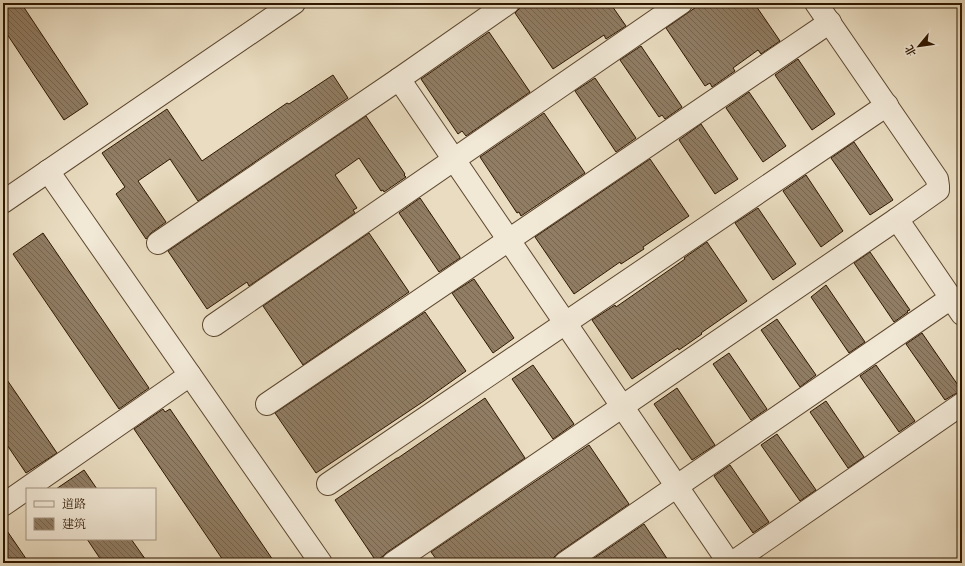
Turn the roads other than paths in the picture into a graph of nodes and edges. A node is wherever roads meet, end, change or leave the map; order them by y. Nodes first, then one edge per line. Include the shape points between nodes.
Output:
1 (294, 3) edge
2 (508, 3) edge
3 (681, 3) edge
4 (816, 3) edge
5 (830, 22) junction
6 (399, 79) junction
7 (887, 105) junction
8 (454, 160) junction
9 (48, 171) junction
10 (3, 202) edge
11 (896, 219) junction
12 (509, 240) junction
13 (158, 243) dead end
14 (957, 306) edge
15 (565, 323) junction
16 (214, 324) dead end
17 (190, 375) junction
18 (267, 404) dead end
19 (962, 404) edge
20 (622, 406) junction
21 (328, 484) dead end
22 (677, 486) junction
23 (27, 488) edge
24 (26, 489) edge
25 (3, 505) edge
26 (321, 563) edge
27 (394, 563) edge
28 (565, 563) edge
29 (731, 563) edge

1 - 9 street
2 - 6 street
3 - 8 street
4 - 5 street
5 - 7 street
5 - 12 street
6 - 8 street
6 - 13 street
7 - 11 street via 937,179 938,186 938,190
7 - 15 street
8 - 12 street
8 - 16 street
9 - 10 street
9 - 17 street
11 - 14 street
11 - 20 street
12 - 15 street
12 - 18 street
14 - 22 street
15 - 20 street
15 - 21 street
17 - 23 street
17 - 26 street
19 - 29 street
20 - 22 street
20 - 27 street
22 - 28 street
22 - 29 street
24 - 25 street

